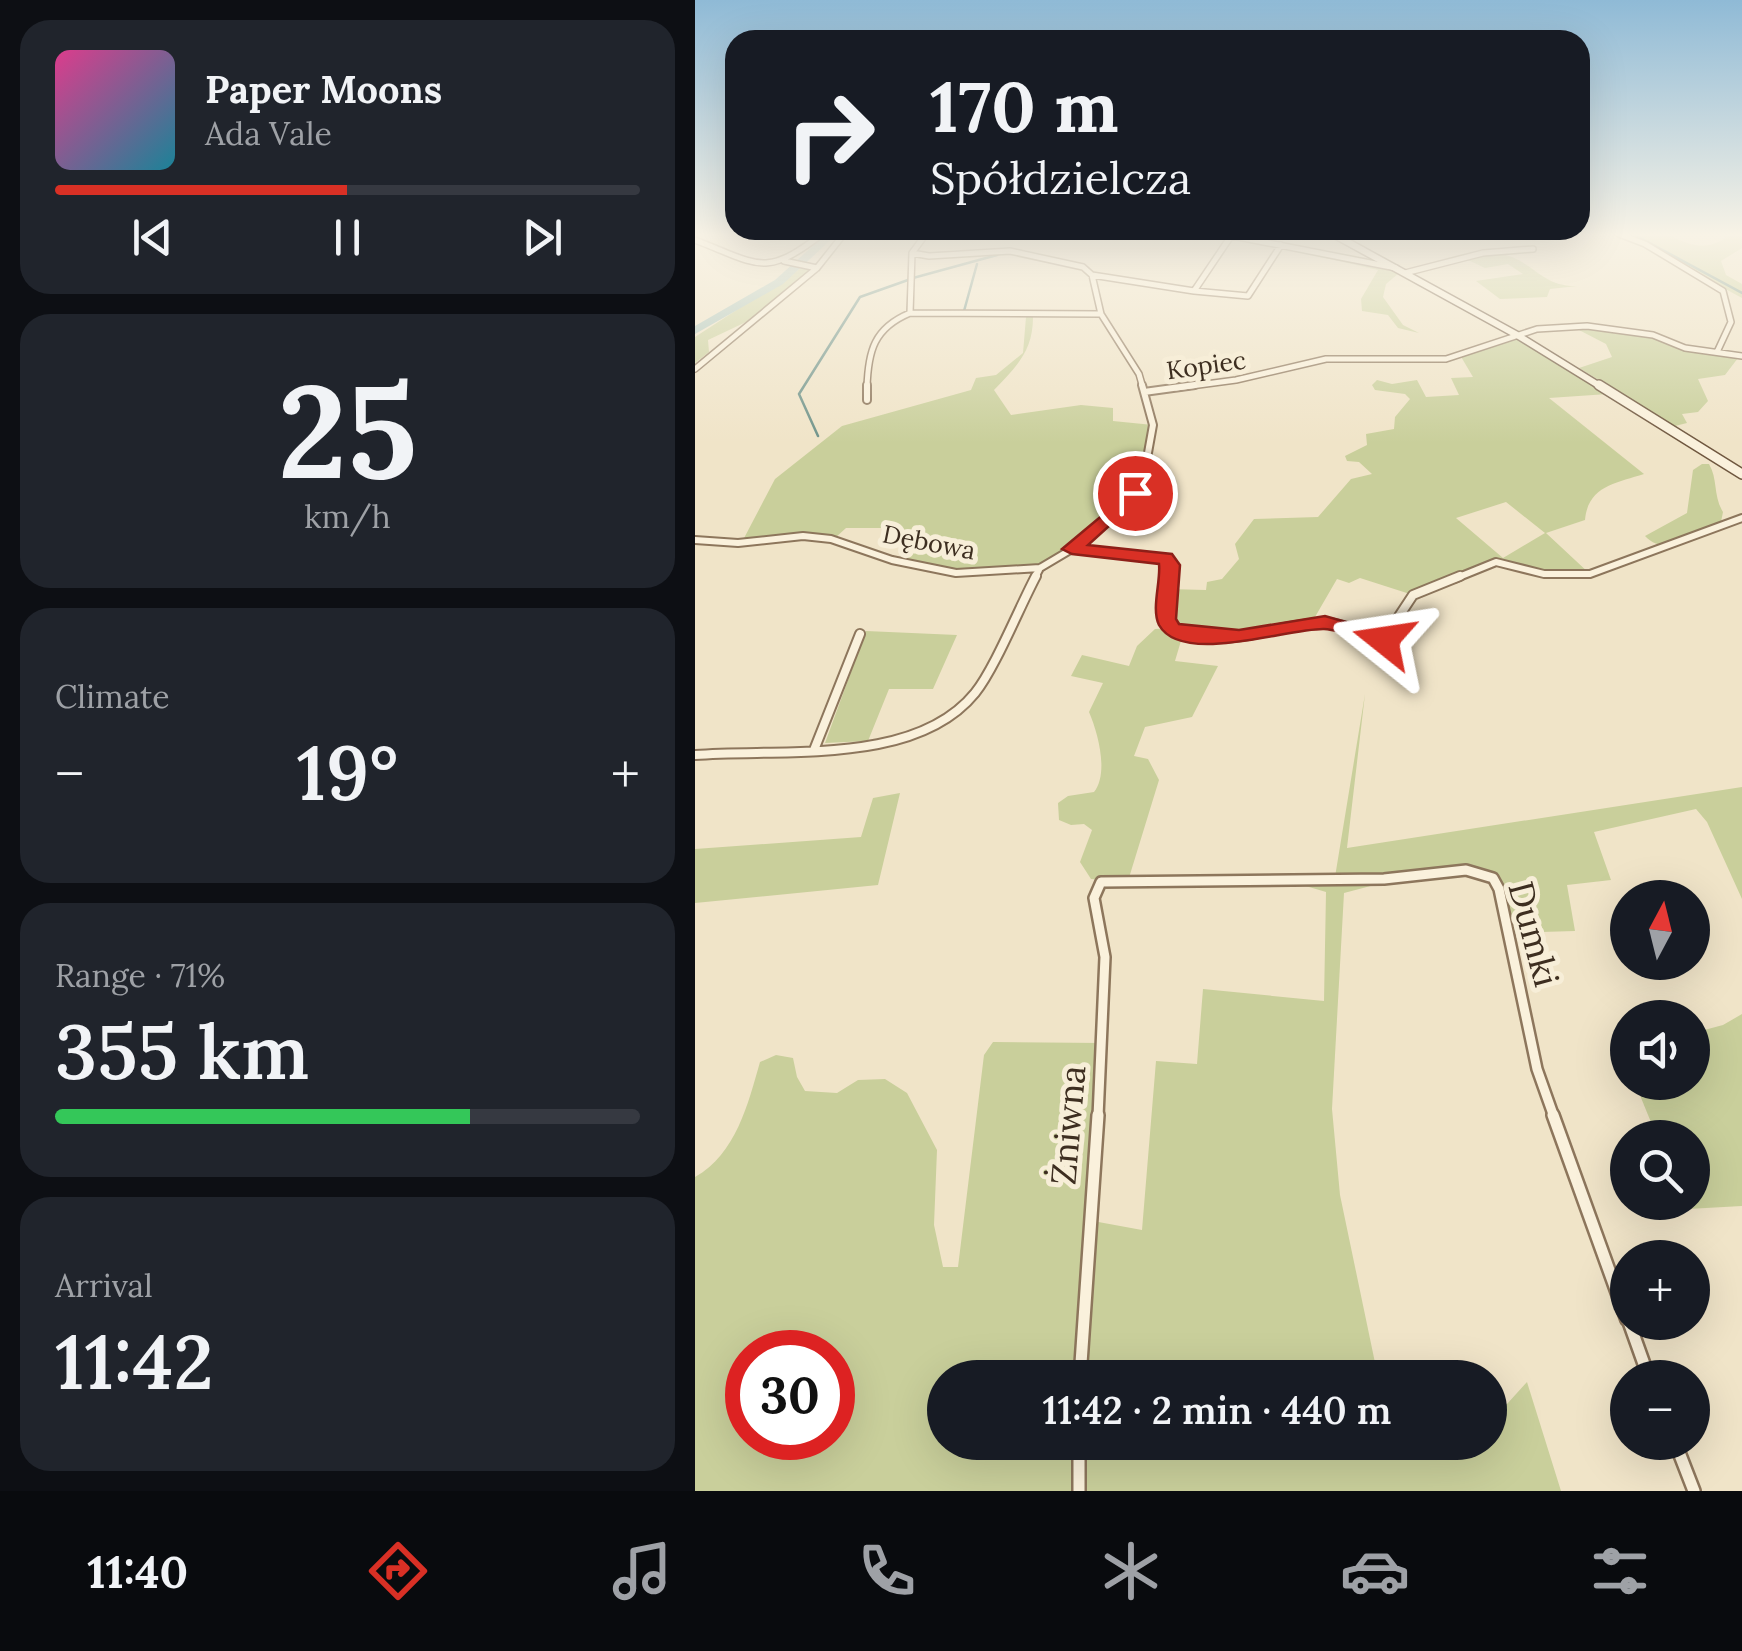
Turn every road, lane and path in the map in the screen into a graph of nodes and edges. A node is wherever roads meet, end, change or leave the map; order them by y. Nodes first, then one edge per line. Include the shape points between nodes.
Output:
1 (774, 304) edge
2 (911, 304) edge
3 (1099, 304) edge
4 (1461, 304) edge
5 (1726, 304) edge
6 (911, 313) junction
7 (1101, 314) junction
8 (1517, 334) junction
9 (1717, 352) junction
10 (1742, 356) edge
11 (695, 369) edge
12 (1144, 392) junction
13 (867, 400) dead end
14 (1742, 474) edge
15 (1742, 518) edge
16 (695, 540) edge
17 (1072, 549) junction
18 (1040, 568) junction
19 (860, 634) dead end
20 (814, 750) junction
21 (695, 755) edge
22 (1101, 882) joint
23 (1610, 1271) edge
24 (1081, 1360) edge
25 (1079, 1460) edge
26 (1682, 1460) edge
27 (1079, 1491) edge
28 (1694, 1491) edge

1 - 11 street
2 - 6 street
3 - 7 street, Dębowa
4 - 8 street
5 - 9 street via 1731,322
6 - 7 street
6 - 13 street via 886,322 869,349
7 - 12 street, Dębowa
8 - 9 street, Kopiec via 1587,326
8 - 12 street, Kopiec via 1445,358 1326,360
8 - 14 street
9 - 10 street, Kopiec
12 - 17 street, Dębowa via 1153,425 1144,474 1119,512
15 - 17 street via 1590,574 1543,574 1496,562 1413,594 1384,640 1325,623 1239,636 1182,634 1166,620 1165,558
16 - 18 street, Dębowa via 737,544 803,536 956,573
17 - 18 street, Dębowa
18 - 20 street via 963,706 897,741
19 - 20 street
20 - 21 street
22 - 23 street, Dumki via 1384,880 1466,870 1493,878 1537,1069
22 - 24 street, Żniwna via 1093,898 1105,957 1104,1043
25 - 27 street
26 - 28 street

